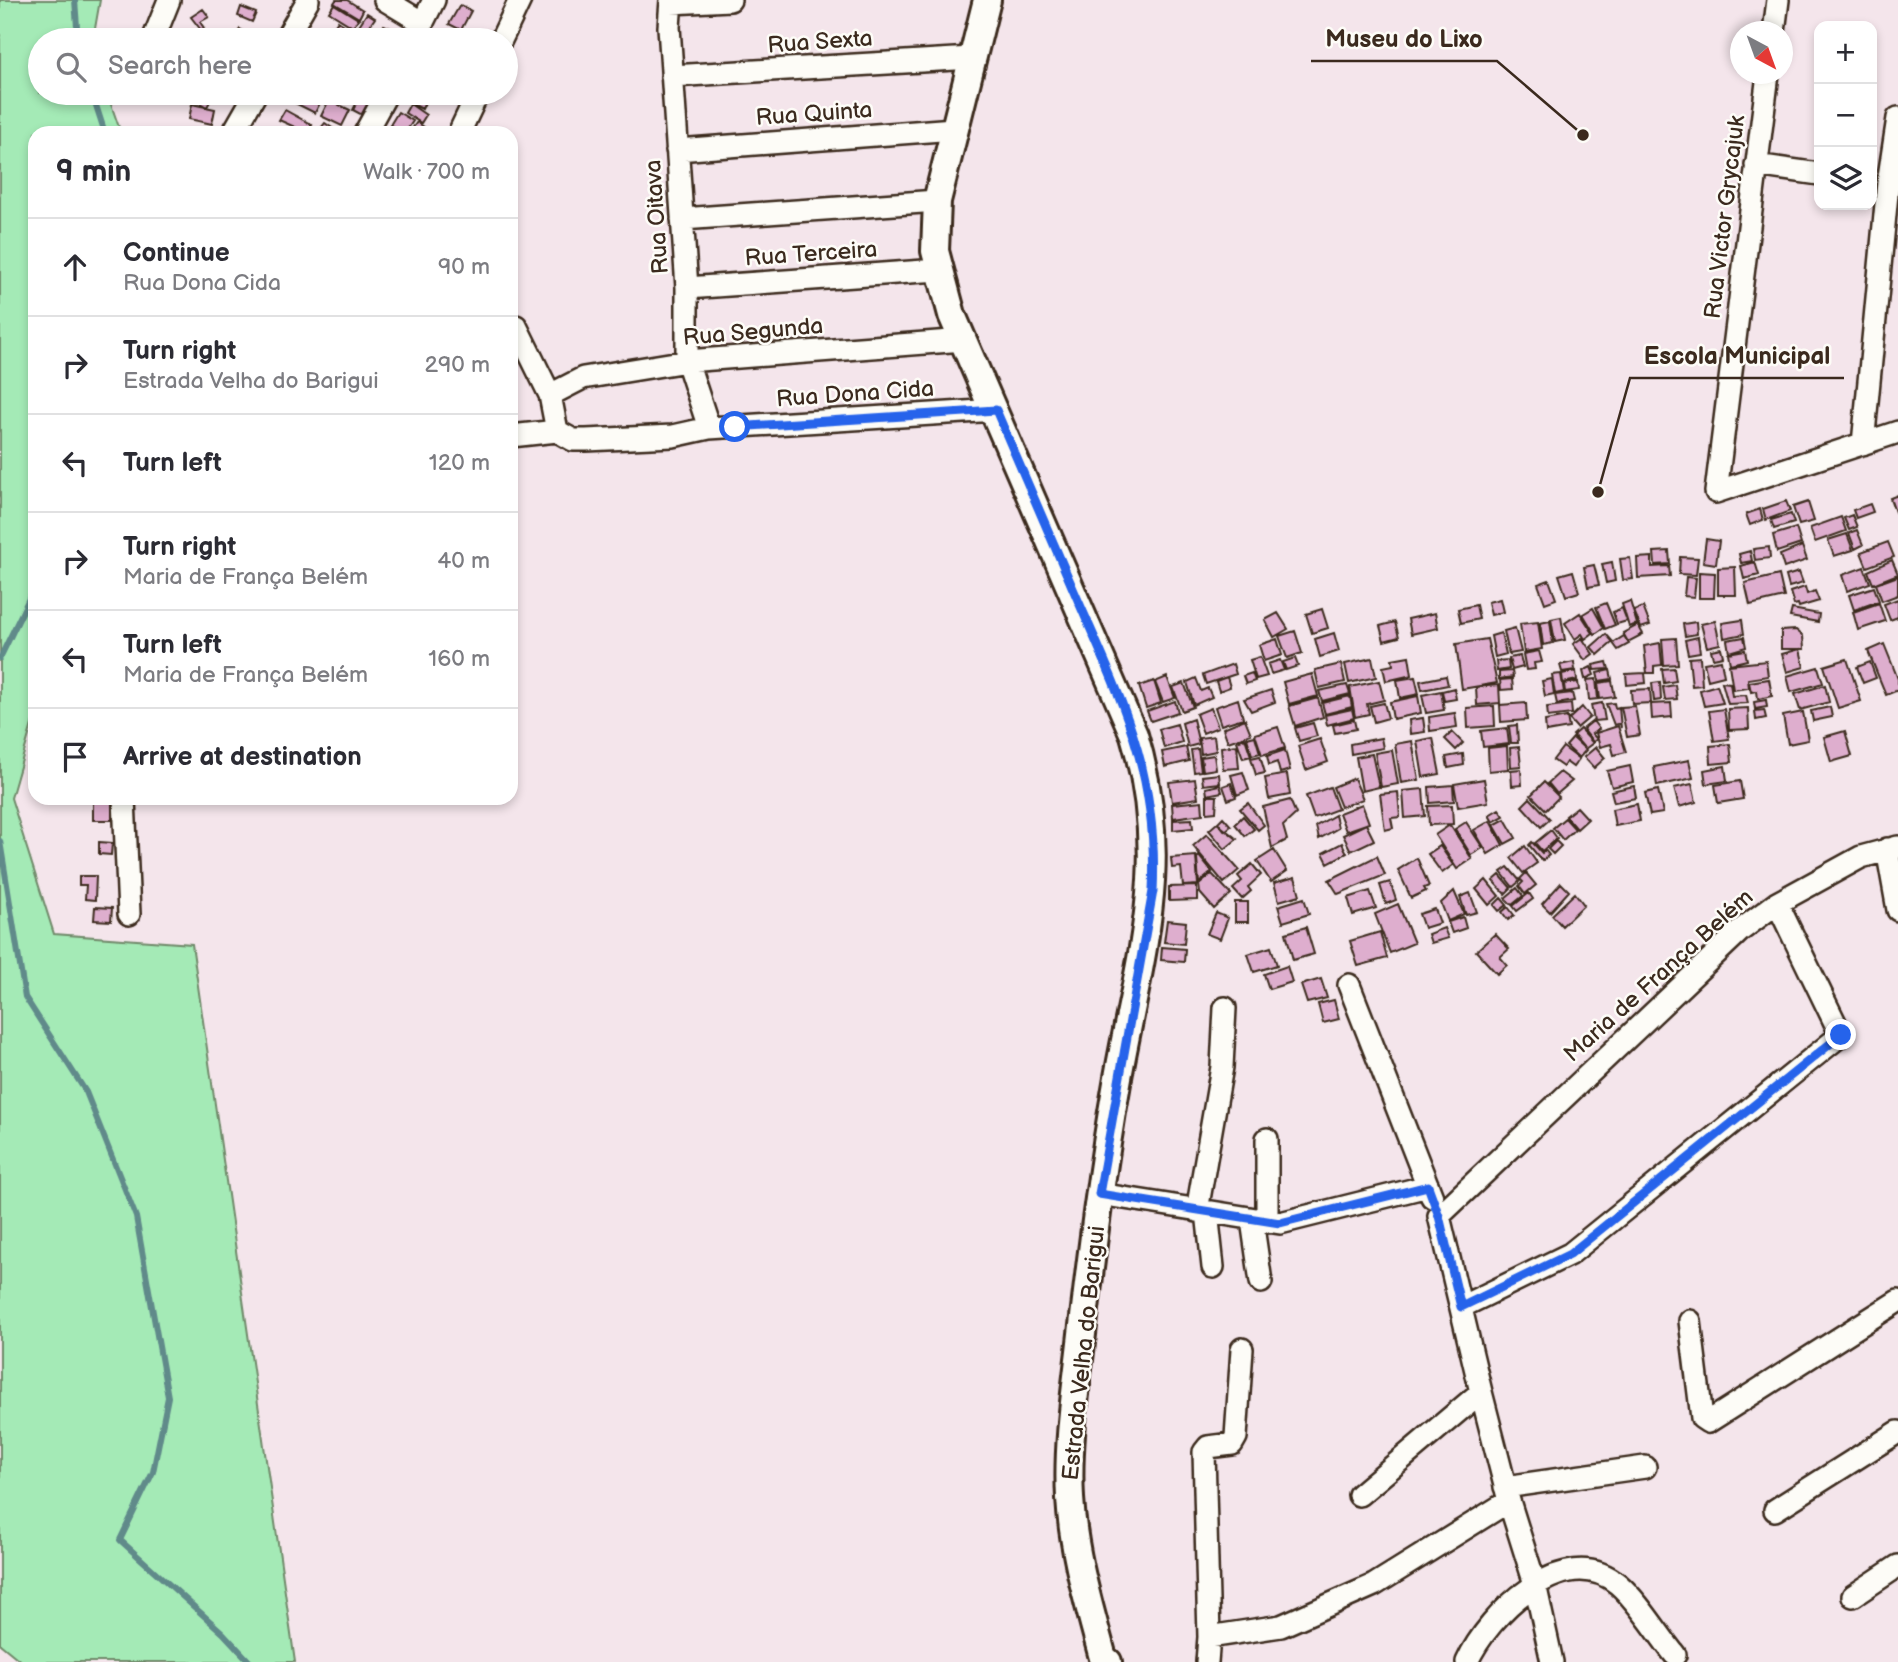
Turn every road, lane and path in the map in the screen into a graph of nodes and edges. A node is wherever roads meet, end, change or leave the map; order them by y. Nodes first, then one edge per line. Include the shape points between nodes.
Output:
1 (169, 0) edge
2 (308, 0) edge
3 (385, 0) edge
4 (434, 0) edge
5 (520, 0) edge
6 (730, 0) edge
7 (987, 0) edge
8 (1778, 0) edge
9 (671, 2) edge
10 (1775, 21) edge
11 (158, 28) edge
12 (292, 28) edge
13 (414, 28) edge
14 (420, 28) edge
15 (507, 28) edge
16 (972, 58) junction
17 (672, 76) junction
18 (1767, 84) edge
19 (249, 105) edge
20 (380, 105) edge
21 (472, 105) edge
22 (1898, 118) edge
23 (237, 126) edge
24 (369, 126) edge
25 (462, 126) edge
26 (954, 129) junction
27 (677, 150) junction
28 (1756, 165) junction
29 (1814, 173) edge
30 (1886, 183) edge
31 (937, 201) junction
32 (682, 219) junction
33 (938, 270) junction
34 (687, 288) junction
35 (518, 330) edge
36 (964, 340) junction
37 (687, 361) junction
38 (551, 395) junction
39 (996, 410) junction
40 (709, 428) junction
41 (557, 431) junction
42 (1898, 432) edge
43 (518, 435) edge
44 (1863, 444) junction
45 (124, 805) edge
46 (1892, 848) edge
47 (1777, 903) junction
48 (1898, 910) edge
49 (129, 914) dead end
50 (1349, 985) dead end
51 (1225, 1008) dead end
52 (1267, 1139) dead end
53 (1428, 1186) junction
54 (1099, 1194) junction
55 (1202, 1212) junction
56 (1439, 1216) junction
57 (1260, 1221) junction
58 (1213, 1268) dead end
59 (1261, 1282) dead end
60 (1898, 1301) edge
61 (1461, 1307) junction
62 (1690, 1321) dead end
63 (1242, 1349) dead end
64 (1481, 1392) junction
65 (1898, 1432) edge
66 (1645, 1467) dead end
67 (1507, 1494) junction
68 (1359, 1495) dead end
69 (1775, 1510) dead end
70 (1898, 1566) edge
71 (1535, 1584) junction
72 (1853, 1596) dead end
73 (1209, 1637) junction
74 (1675, 1655) dead end
75 (1103, 1661) edge
76 (1207, 1662) edge
77 (1467, 1662) edge
78 (1552, 1662) edge

1 - 11 street
2 - 12 street
3 - 13 street
4 - 14 street
5 - 15 street
6 - 9 street
7 - 16 street, Estrada Velha do Barigui
8 - 10 street
9 - 17 street, Rua Oitava
16 - 17 street, Rua Sexta
16 - 26 street, Estrada Velha do Barigui
17 - 27 street, Rua Oitava
18 - 28 street, Rua Victor Grycajuk
19 - 23 street
20 - 24 street
21 - 25 street
22 - 30 street
26 - 27 street, Rua Quinta
26 - 31 street, Estrada Velha do Barigui
27 - 32 street, Rua Oitava
28 - 29 street
28 - 44 street, Rua Victor Grycajuk via 1716,492
30 - 44 street
31 - 32 street
31 - 33 street, Estrada Velha do Barigui
32 - 34 street, Rua Oitava
33 - 34 street, Rua Terceira
33 - 36 street, Estrada Velha do Barigui
34 - 37 street, Rua Oitava
35 - 38 street
36 - 37 street, Rua Segunda
36 - 39 street, Estrada Velha do Barigui
37 - 38 street, Rua Segunda via 583,378
37 - 40 street, Rua Oitava
38 - 41 street
39 - 40 street, Rua Dona Cida
39 - 54 street, Estrada Velha do Barigui via 1123,705 1150,795 1153,891
40 - 41 street, Rua Dona Cida via 673,436 586,440 564,437
41 - 43 street, Rua Dona Cida
42 - 44 street
45 - 49 street
46 - 47 street via 1861,857
46 - 48 street
47 - 56 street, Maria de França Belém via 1741,930
47 - 61 street, Maria de França Belém via 1841,1035 1591,1240
50 - 53 street
51 - 55 street via 1222,1067
52 - 57 street
53 - 56 street
53 - 57 street via 1294,1220
54 - 55 street
54 - 75 street, Estrada Velha do Barigui via 1069,1468 1074,1537
55 - 57 street
55 - 58 street
56 - 61 street
57 - 59 street
60 - 62 street via 1708,1422 1702,1418
61 - 64 street
63 - 73 street via 1236,1437 1232,1444 1204,1452
64 - 67 street
64 - 68 street
65 - 69 street
66 - 67 street
67 - 71 street
67 - 73 street via 1374,1585 1280,1626
70 - 72 street
71 - 74 street via 1559,1573 1594,1572 1617,1584
71 - 77 street via 1495,1618
71 - 78 street
73 - 76 street

